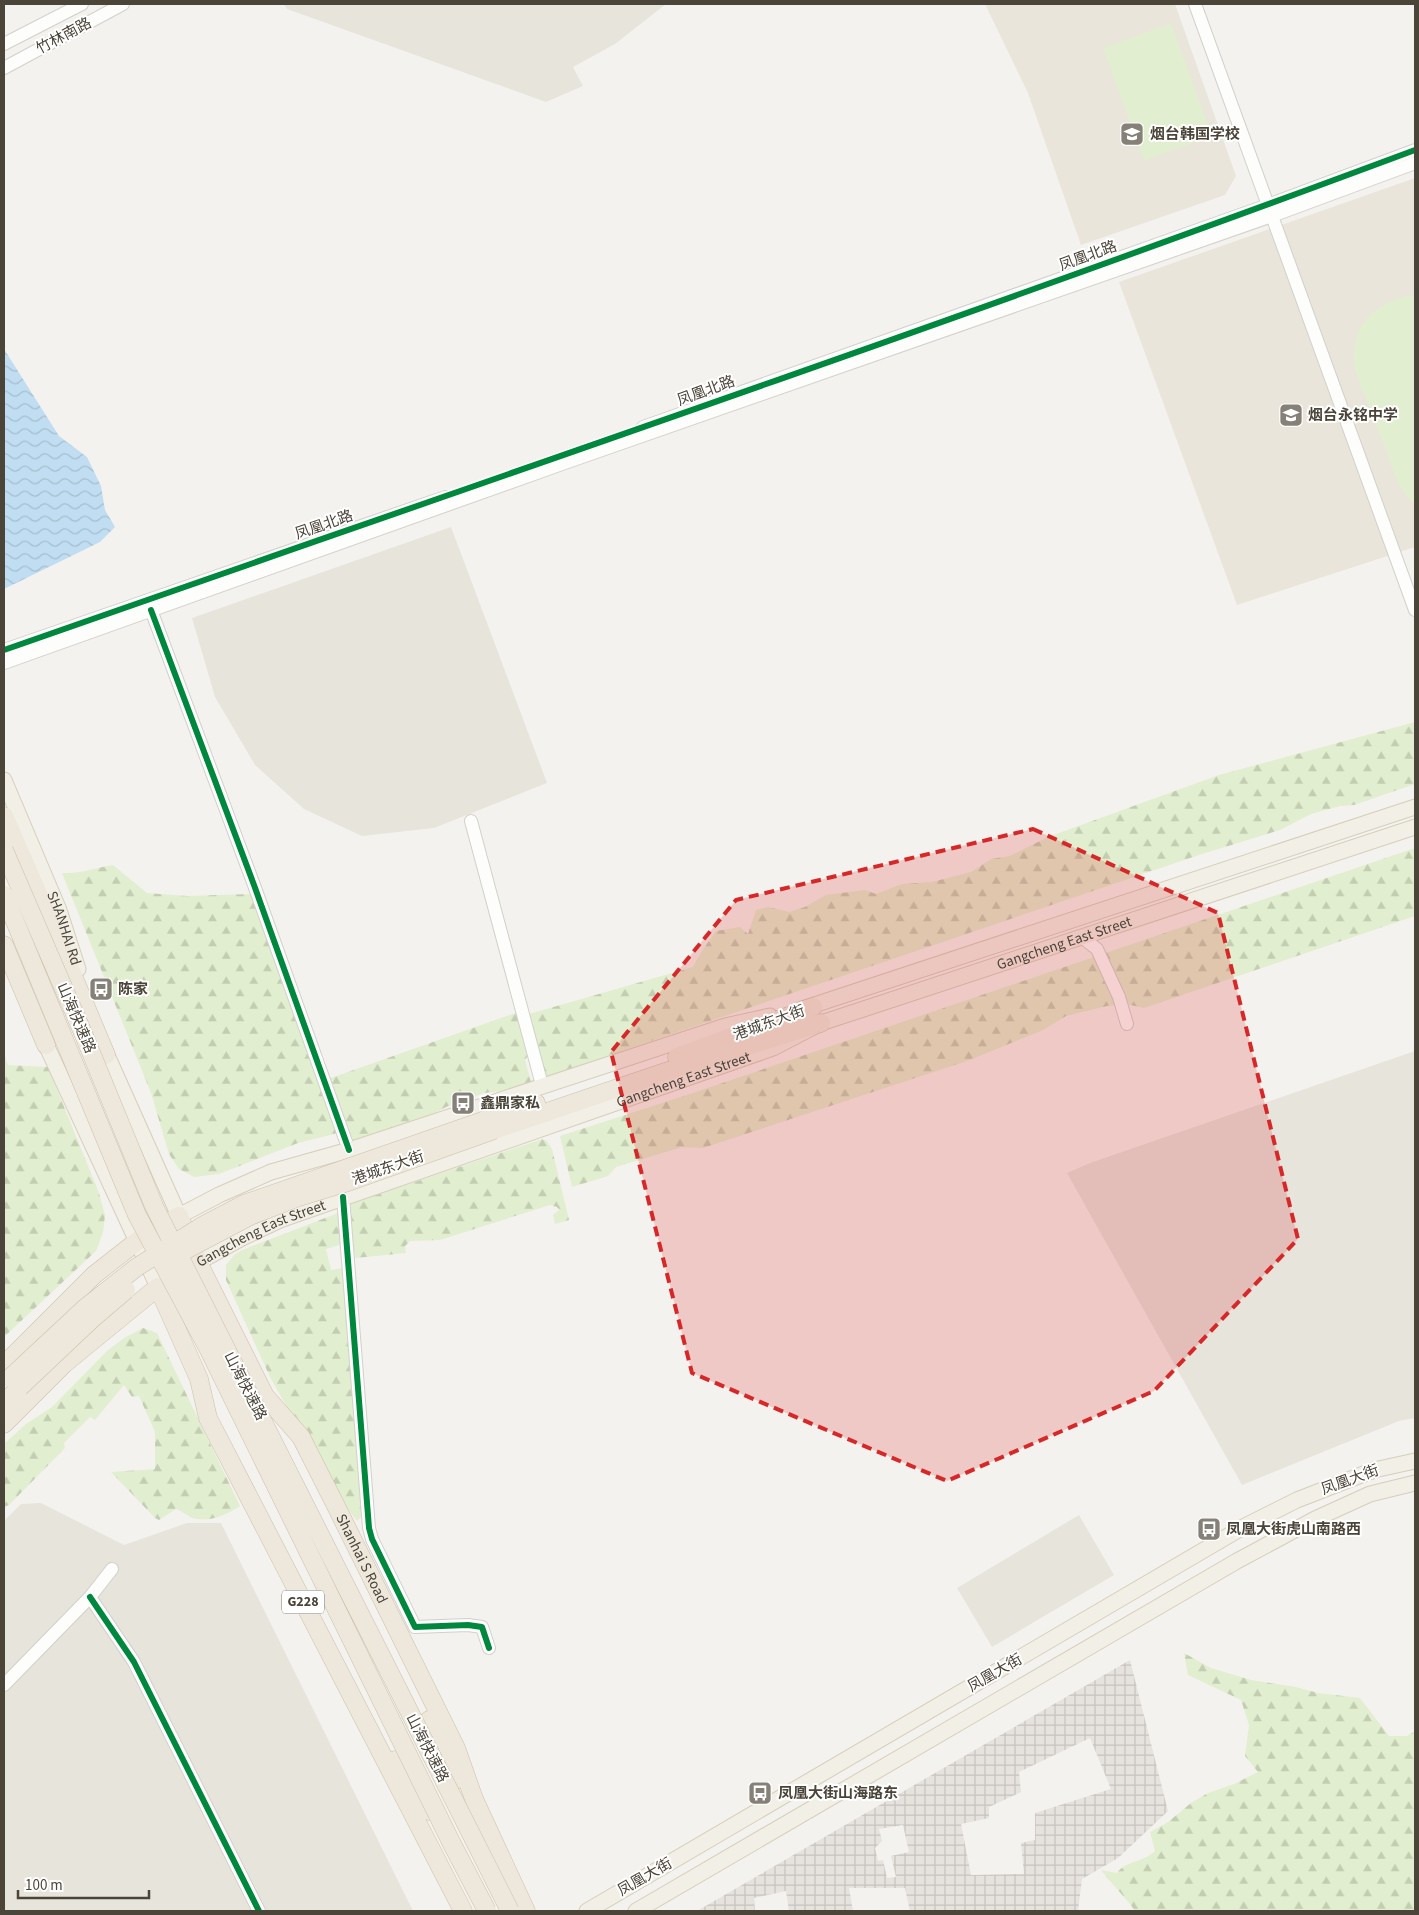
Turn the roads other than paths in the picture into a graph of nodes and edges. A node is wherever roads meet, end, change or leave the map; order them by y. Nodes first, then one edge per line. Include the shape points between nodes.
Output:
1 (82, 4) edge
2 (123, 4) edge
3 (1195, 4) edge
4 (4, 44) edge
5 (4, 68) edge
6 (1415, 150) edge
7 (1415, 163) edge
8 (1270, 210) junction
9 (151, 610) junction
10 (1415, 610) edge
11 (4, 650) edge
12 (4, 662) edge
13 (4, 780) edge
14 (1415, 807) edge
15 (4, 816) edge
16 (471, 821) dead end
17 (1415, 827) edge
18 (4, 850) edge
19 (4, 895) edge
20 (1083, 938) junction
21 (4, 945) edge
22 (4, 964) edge
23 (813, 1007) junction
24 (821, 1023) junction
25 (1127, 1024) dead end
26 (46, 1045) junction
27 (106, 1055) junction
28 (542, 1085) junction
29 (492, 1124) junction
30 (349, 1150) junction
31 (344, 1197) junction
32 (179, 1216) junction
33 (136, 1242) junction
34 (198, 1262) junction
35 (158, 1287) junction
36 (9, 1379) edge
37 (200, 1379) junction
38 (265, 1396) junction
39 (4, 1403) edge
40 (4, 1424) edge
41 (1415, 1461) edge
42 (1415, 1483) edge
43 (112, 1569) dead end
44 (90, 1597) junction
45 (489, 1648) dead end
46 (4, 1685) edge
47 (452, 1844) junction
48 (493, 1879) junction
49 (523, 1909) edge
50 (260, 1911) edge
51 (463, 1911) edge
52 (487, 1911) edge
53 (587, 1911) edge
54 (636, 1911) edge

1 - 4 street, 竹林南路
2 - 5 street, 竹林南路
3 - 8 street
6 - 8 street, 凤凰北路
7 - 8 street, 凤凰北路
8 - 9 street, 凤凰北路
8 - 10 street
8 - 11 street, 凤凰北路
9 - 12 street, 凤凰北路
9 - 30 street
13 - 27 main road, SHANHAI Rd via 59,910
14 - 23 main road, Gangcheng East Street
15 - 27 highway
16 - 28 street
17 - 20 main road, Gangcheng East Street
18 - 48 highway, 山海快速路, bridge via 154,1206
19 - 47 highway, 山海快速路, bridge via 137,1215 209,1350
20 - 24 main road, Gangcheng East Street
20 - 25 street via 1097,949 1119,997
21 - 26 highway
22 - 26 main road
23 - 28 main road, Gangcheng East Street via 725,1026
23 - 29 highway, 港城东大街
24 - 29 highway, 港城东大街
24 - 31 main road, Gangcheng East Street via 773,1048
26 - 33 main road
27 - 32 main road, SHANHAI Rd
28 - 30 main road, Gangcheng East Street
29 - 36 highway, 港城东大街, bridge via 326,1174 244,1204 202,1226 137,1267 85,1308
30 - 32 main road, Gangcheng East Street via 271,1172
31 - 34 main road, Gangcheng East Street via 280,1220
31 - 45 street via 372,1539 415,1628 482,1627
32 - 33 highway
32 - 34 highway, Shanhai S Road
33 - 35 main road
33 - 36 highway via 94,1275
34 - 35 main road, Gangcheng East Street
34 - 38 highway, Shanhai S Road
35 - 37 highway, G228
35 - 40 highway, Gangcheng East Street via 64,1364
36 - 39 highway, 港城东大街
37 - 47 highway, bridge via 380,1739
37 - 51 highway, G228 via 208,1418
38 - 48 highway, bridge via 295,1448 444,1751
38 - 49 highway, Shanhai S Road via 302,1437 456,1748 474,1799
41 - 53 main road, 凤凰大街 via 1374,1470 1297,1500 1245,1526
42 - 54 main road, 凤凰大街 via 1370,1494 1237,1561
43 - 44 street
44 - 46 street
44 - 50 street via 134,1662
47 - 52 highway, 山海快速路, bridge
48 - 49 highway, 山海快速路, bridge

